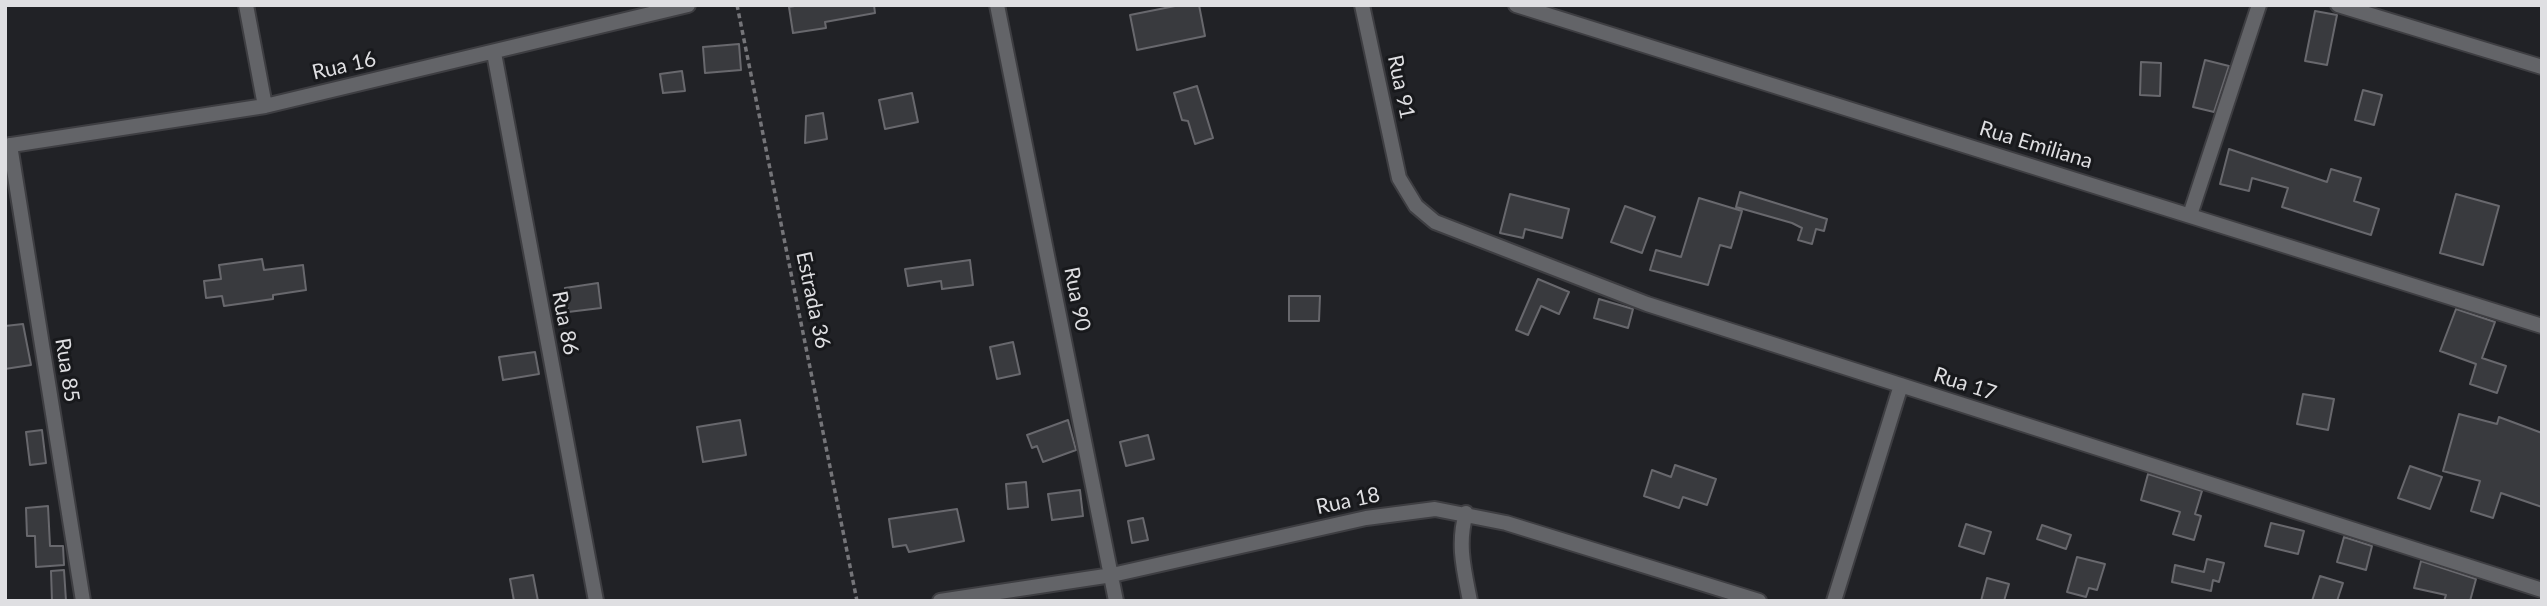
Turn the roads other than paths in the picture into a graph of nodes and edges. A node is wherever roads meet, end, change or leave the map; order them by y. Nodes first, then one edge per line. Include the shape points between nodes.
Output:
1 (246, 5) edge
2 (688, 5) edge
3 (997, 5) edge
4 (1362, 5) edge
5 (1516, 5) edge
6 (2259, 5) edge
7 (2338, 5) edge
8 (494, 53) junction
9 (2542, 67) edge
10 (265, 106) junction
11 (8, 146) edge
12 (1399, 178) joint
13 (2190, 215) junction
14 (2542, 326) edge
15 (1901, 386) junction
16 (1466, 513) junction
17 (1112, 575) junction
18 (2542, 590) edge
19 (83, 601) edge
20 (596, 601) edge
21 (940, 601) edge
22 (1116, 601) edge
23 (1470, 601) edge
24 (1759, 601) edge
25 (1834, 601) edge

1 - 10 street
2 - 8 street, Rua 16
3 - 17 street, Rua 90
4 - 12 street, Rua 91
5 - 13 street, Rua Emiliana
6 - 13 street
7 - 9 street
8 - 10 street, Rua 16
8 - 20 street, Rua 86
10 - 11 street, Rua 16
11 - 19 street, Rua 85
12 - 15 street, Rua 17 via 1416,206 1435,222 1463,234 1647,304
13 - 14 street, Rua Emiliana
15 - 18 street, Rua 17
15 - 25 street
16 - 17 street, Rua 18 via 1435,509 1398,512
16 - 23 street via 1460,552
16 - 24 street, Rua 18
17 - 21 street, Rua 18
17 - 22 street, Rua 90

